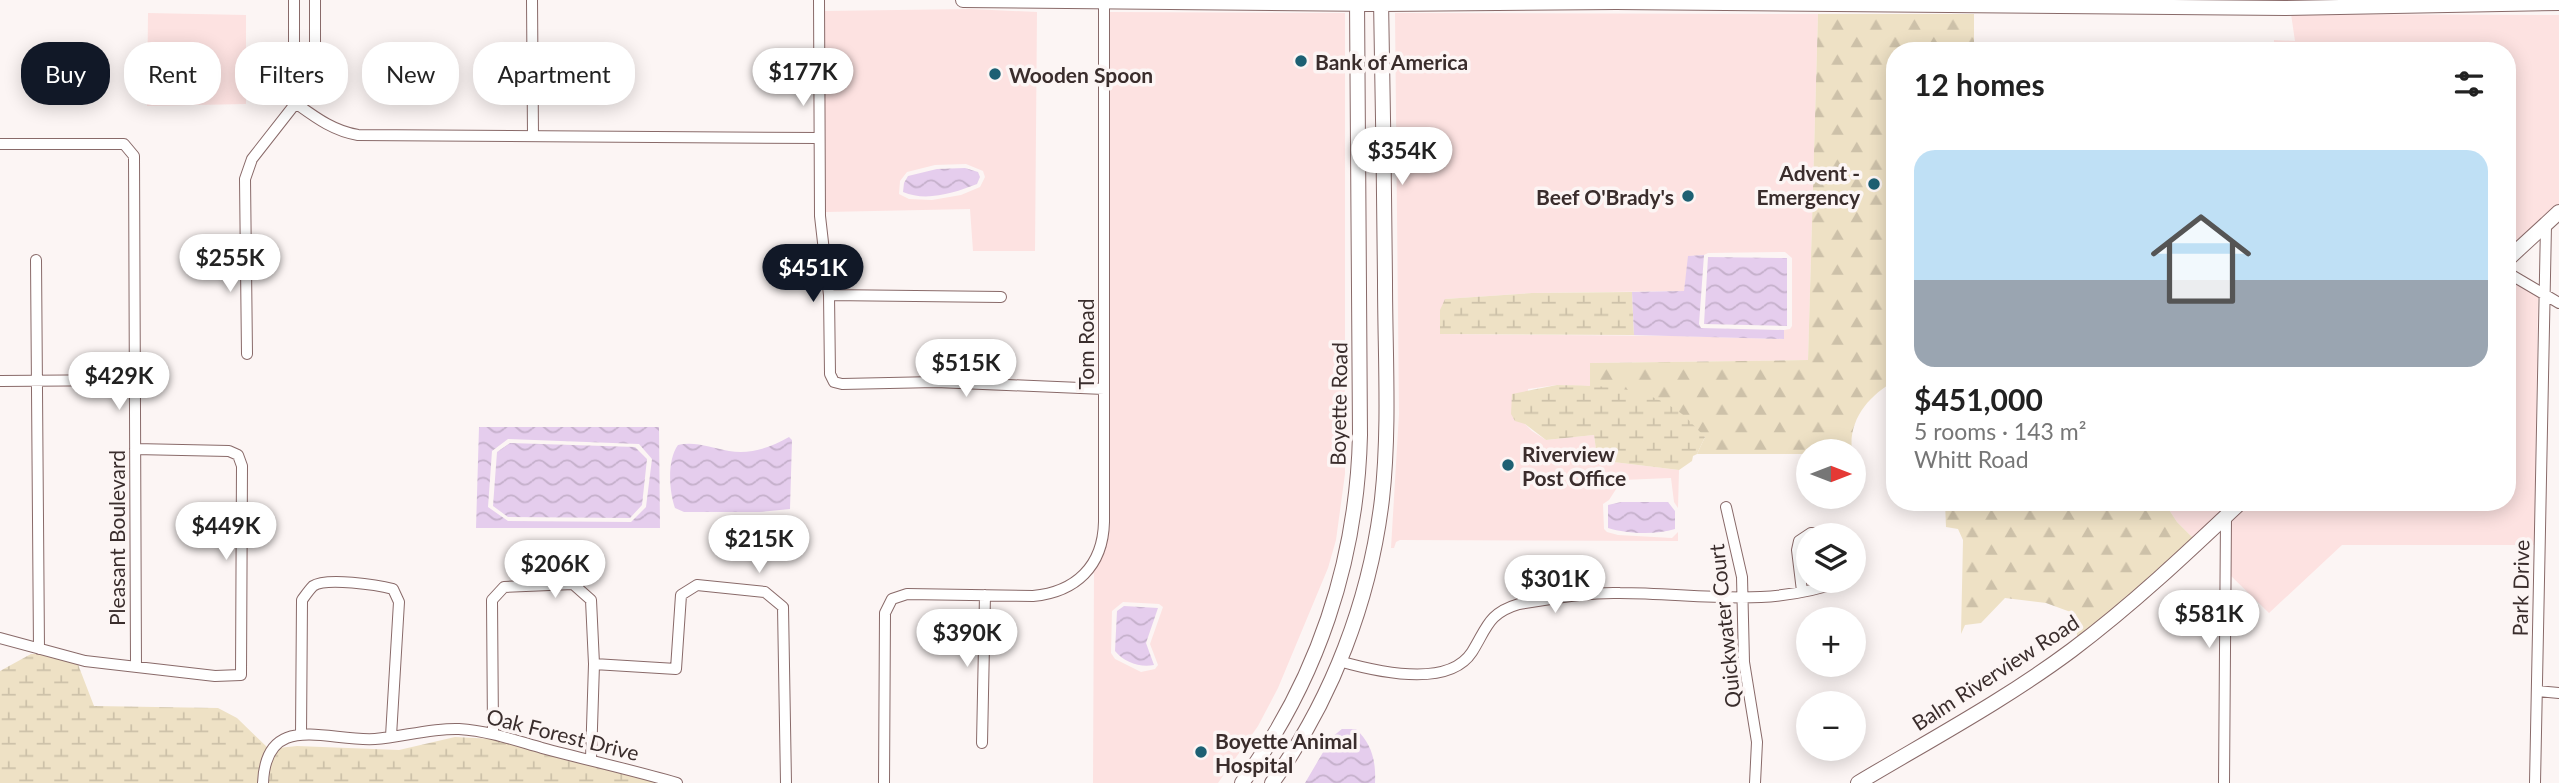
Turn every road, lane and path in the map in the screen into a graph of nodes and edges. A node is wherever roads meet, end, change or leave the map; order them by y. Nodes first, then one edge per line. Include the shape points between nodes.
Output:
1 (294, 0) edge
2 (315, 0) edge
3 (532, 0) edge
4 (819, 0) edge
5 (963, 0) edge
6 (1616, 1) edge
7 (1104, 2) junction
8 (1357, 2) edge
9 (1381, 2) edge
10 (1906, 3) edge
11 (2559, 3) edge
12 (2322, 4) edge
13 (294, 42) edge
14 (314, 42) edge
15 (292, 105) edge
16 (298, 105) edge
17 (533, 136) junction
18 (819, 138) junction
19 (0, 144) edge
20 (2559, 212) edge
21 (2546, 225) junction
22 (2516, 252) edge
23 (36, 260) dead end
24 (2516, 278) edge
25 (829, 295) junction
26 (2543, 295) junction
27 (1001, 297) dead end
28 (2559, 303) edge
29 (247, 354) dead end
30 (135, 380) junction
31 (0, 381) edge
32 (37, 381) junction
33 (1104, 389) junction
34 (135, 449) junction
35 (1726, 508) dead end
36 (2232, 511) edge
37 (2226, 517) junction
38 (1796, 592) edge
39 (985, 595) junction
40 (1744, 599) junction
41 (0, 638) edge
42 (39, 649) junction
43 (1339, 661) junction
44 (594, 664) junction
45 (136, 667) junction
46 (2538, 691) junction
47 (2559, 693) edge
48 (493, 732) junction
49 (302, 735) junction
50 (391, 736) junction
51 (982, 743) dead end
52 (591, 759) junction
53 (263, 783) edge
54 (677, 783) edge
55 (786, 783) edge
56 (884, 783) edge
57 (1241, 783) edge
58 (1272, 783) edge
59 (1755, 783) edge
60 (1858, 783) edge
61 (2224, 783) edge
62 (2535, 783) edge

1 - 13 street
2 - 14 street
3 - 17 street
4 - 18 street
5 - 7 main road
6 - 9 main road
6 - 10 main road
7 - 8 main road
7 - 33 street, Tom Road
8 - 9 main road
8 - 57 main road, Boyette Road via 1360,435 1353,522 1336,594 1308,672 1284,720
9 - 43 main road via 1384,469 1373,551
10 - 12 main road
11 - 12 main road
15 - 29 street via 251,159 245,179
16 - 17 street via 329,126 358,135
17 - 18 street
18 - 25 street via 820,216
19 - 30 street, Pleasant Boulevard via 124,144 134,156
20 - 21 main road
21 - 22 main road
21 - 26 street, Park Drive
23 - 32 street
24 - 26 street
25 - 27 street
25 - 33 street via 830,373 838,384 936,382
26 - 28 street
26 - 46 street, Park Drive
30 - 32 street
30 - 34 street, Pleasant Boulevard
31 - 32 street
32 - 42 street
33 - 39 street, Tom Road via 1104,534 1093,563 1079,579 1056,592
34 - 45 street, Pleasant Boulevard
34 - 45 street via 229,451 238,455 242,466 241,675
35 - 40 street, Quickwater Court
36 - 37 main road, Balm Riverview Road
37 - 60 main road, Balm Riverview Road via 2149,589 2072,650
37 - 61 street
38 - 40 street
39 - 51 street
39 - 56 street via 907,594 892,599 884,614
40 - 43 street via 1618,593 1519,604 1494,615 1465,660 1442,672 1383,671
40 - 59 street, Quickwater Court via 1744,662 1757,743
41 - 42 street
42 - 45 street
43 - 58 main road via 1310,723
44 - 48 street via 591,600 573,584 504,587 492,600
44 - 52 street
44 - 55 street via 676,669 681,595 697,585 765,592 783,607
46 - 47 street
46 - 62 street, Park Drive
48 - 50 street, Oak Forest Drive via 456,729
48 - 52 street, Oak Forest Drive
49 - 50 street, Oak Forest Drive
49 - 50 street via 302,600 323,582 393,589 399,603
49 - 53 street, Oak Forest Drive via 283,737 270,750
52 - 54 street, Oak Forest Drive

